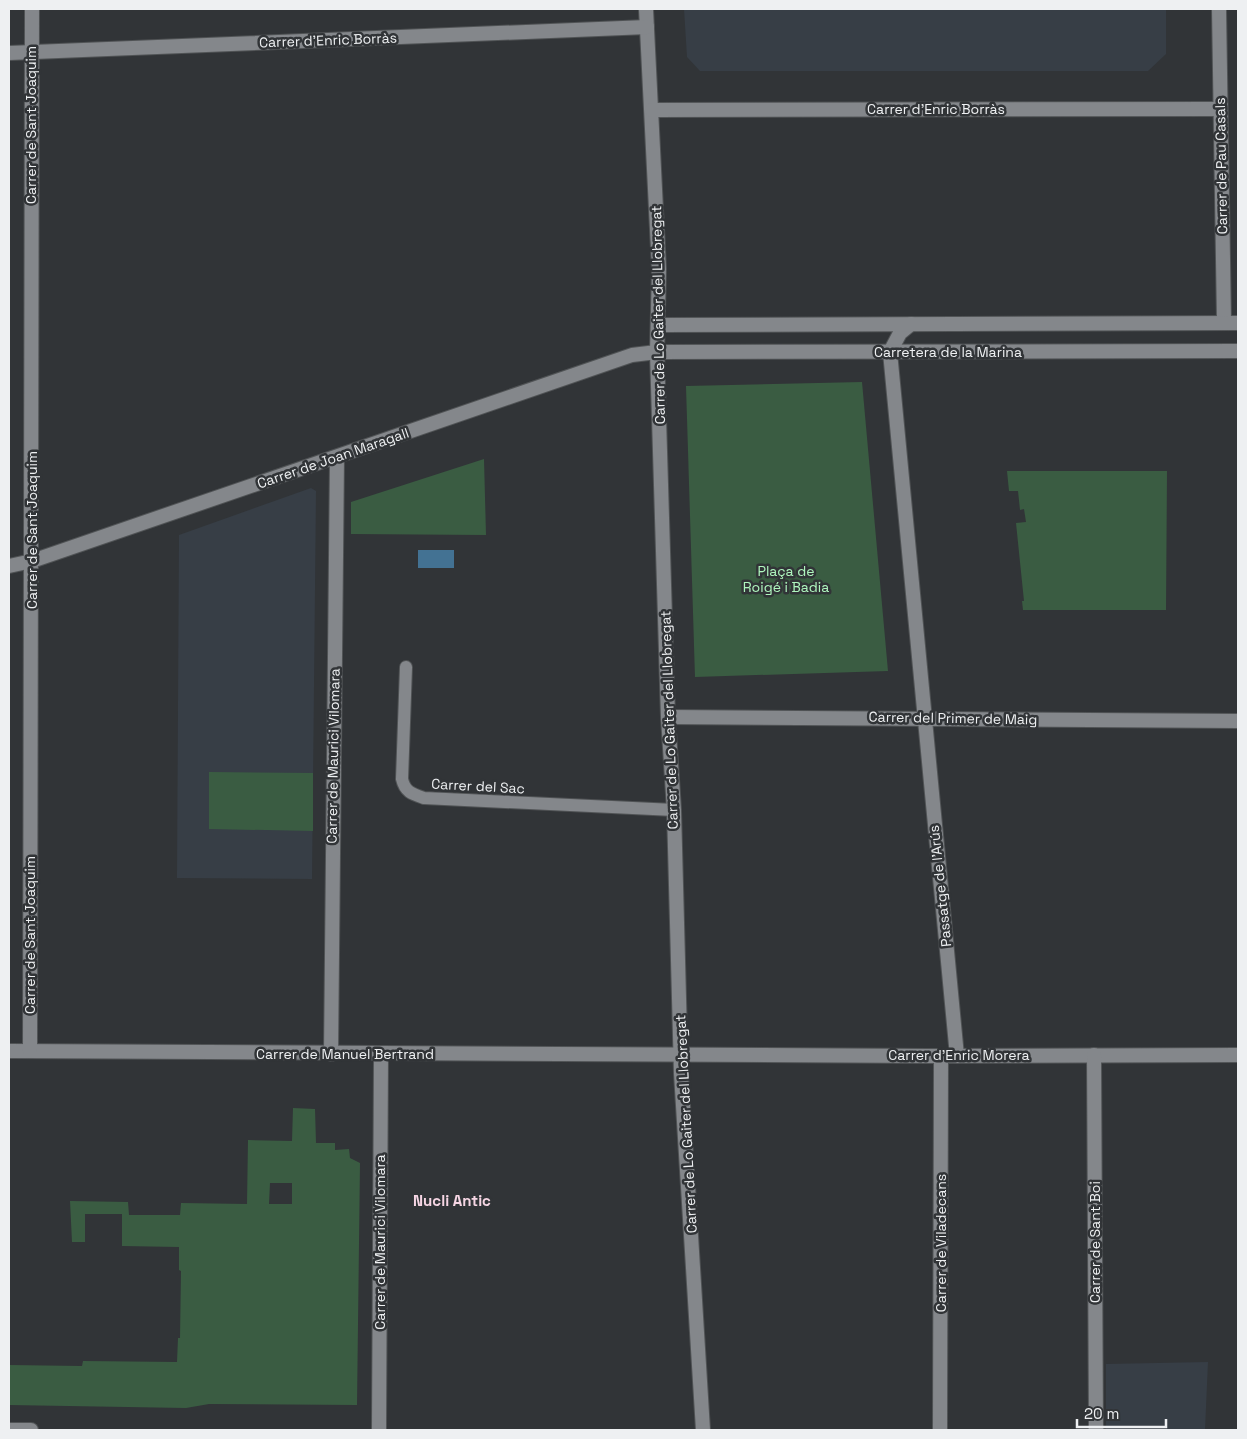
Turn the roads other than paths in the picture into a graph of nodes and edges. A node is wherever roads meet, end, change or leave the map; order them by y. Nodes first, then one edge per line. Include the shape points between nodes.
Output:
1 (32, 9) edge
2 (646, 9) edge
3 (1219, 9) edge
4 (647, 27) junction
5 (31, 52) junction
6 (9, 53) edge
7 (1220, 109) junction
8 (652, 110) junction
9 (1224, 322) junction
10 (1238, 323) edge
11 (911, 324) junction
12 (658, 325) junction
13 (1238, 351) edge
14 (657, 352) junction
15 (890, 352) junction
16 (337, 457) junction
17 (32, 561) junction
18 (9, 566) edge
19 (406, 667) dead end
20 (668, 717) junction
21 (923, 717) junction
22 (1238, 721) edge
23 (674, 810) junction
24 (9, 1051) edge
25 (30, 1051) junction
26 (331, 1054) junction
27 (381, 1054) junction
28 (681, 1054) junction
29 (1094, 1055) junction
30 (1238, 1055) edge
31 (941, 1056) junction
32 (957, 1056) junction
33 (9, 1430) edge
34 (31, 1430) edge
35 (379, 1430) edge
36 (703, 1430) edge
37 (940, 1430) edge
38 (1096, 1430) edge

1 - 5 street, Carrer de Sant Joaquim
2 - 4 street, Carrer de Lo Gaiter del Llobregat
3 - 7 street, Carrer de Pau Casals
4 - 5 street, Carrer d'Enric Borràs
4 - 8 street, Carrer de Lo Gaiter del Llobregat
5 - 6 street, Carrer d'Enric Borràs
5 - 17 street, Carrer de Sant Joaquim
7 - 8 street, Carrer d'Enric Borràs
7 - 9 street, Carrer de Pau Casals
8 - 12 street, Carrer de Lo Gaiter del Llobregat via 659,269
9 - 10 street, Carretera de la Marina
9 - 11 street, Carretera de la Marina
11 - 12 street, Carretera de la Marina
11 - 15 street via 900,333
12 - 14 street, Carrer de Lo Gaiter del Llobregat
13 - 15 street, Carretera de la Marina
14 - 15 street, Carretera de la Marina
14 - 16 street, Carrer de Joan Maragall via 632,354
14 - 20 street, Carrer de Lo Gaiter del Llobregat
15 - 21 street
16 - 17 street, Carrer de Joan Maragall
16 - 26 street, Carrer de Maurici Vilomara
17 - 18 street, Carrer de Joan Maragall
17 - 25 street, Carrer de Sant Joaquim
19 - 23 lane, Carrer del Sac via 402,779 404,787 411,793 424,798
20 - 21 street, Carrer del Primer de Maig
20 - 23 street, Carrer de Lo Gaiter del Llobregat
21 - 22 street, Carrer del Primer de Maig
21 - 32 street, Passatge de l'Arús
23 - 28 street, Carrer de Lo Gaiter del Llobregat
24 - 25 street, Carrer de Manuel Bertrand
25 - 26 street, Carrer de Manuel Bertrand
26 - 27 street, Carrer de Manuel Bertrand
27 - 28 street, Carrer de Manuel Bertrand
27 - 35 street, Carrer de Maurici Vilomara
28 - 31 street, Carrer d'Enric Morera
28 - 36 street, Carrer de Lo Gaiter del Llobregat
29 - 30 street, Carrer d'Enric Morera
29 - 32 street, Carrer d'Enric Morera
29 - 38 street, Carrer de Sant Boi
31 - 32 street, Carrer d'Enric Morera
31 - 37 street, Carrer de Viladecans
33 - 34 street

